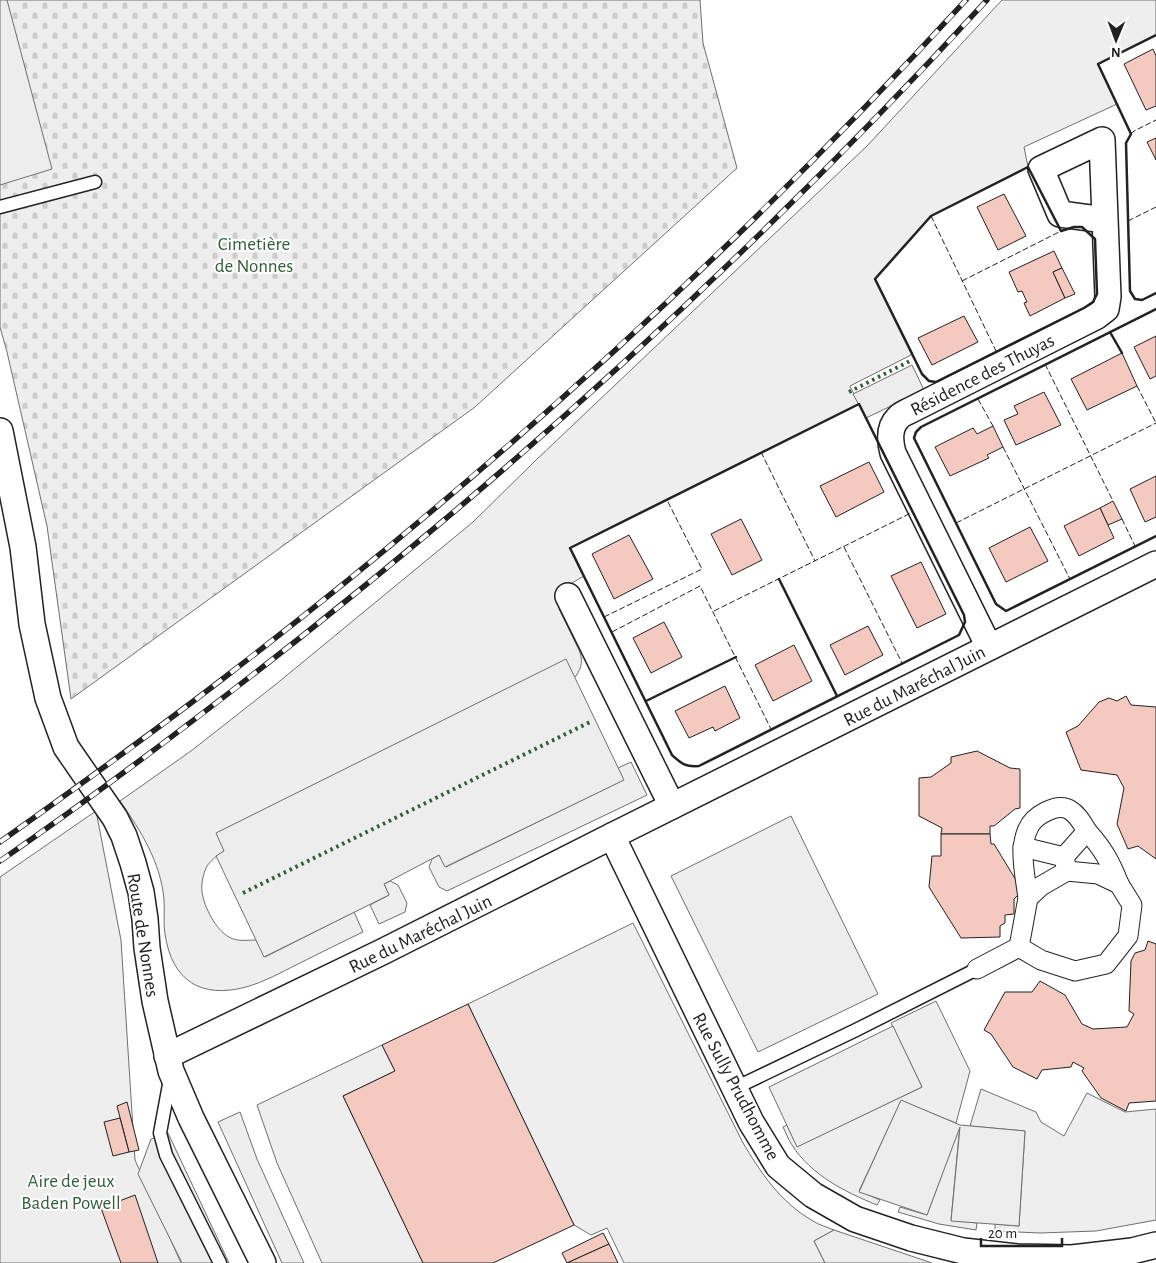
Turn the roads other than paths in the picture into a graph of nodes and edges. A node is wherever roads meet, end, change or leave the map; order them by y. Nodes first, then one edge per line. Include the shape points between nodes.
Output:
1 (94, 182) dead end
2 (0, 207) edge
3 (1105, 220) dead end
4 (0, 431) edge
5 (1156, 564) edge
6 (568, 596) dead end
7 (989, 647) junction
8 (672, 806) junction
9 (1087, 831) junction
10 (612, 836) junction
11 (1023, 847) junction
12 (1066, 864) junction
13 (1119, 884) junction
14 (1028, 898) junction
15 (1019, 947) junction
16 (978, 969) joint
17 (169, 1064) junction
18 (735, 1088) junction
19 (1156, 1244) edge
20 (220, 1263) edge
21 (262, 1263) edge

1 - 2 lane
3 - 7 street, Résidence des Thuyas via 1106,309 908,412 898,418 892,428 890,441 893,453
4 - 17 street, Route de Nonnes via 22,547 32,624 48,698 66,747 115,818 133,863 141,892 154,1001
5 - 7 street, Rue du Maréchal Juin
6 - 8 street
7 - 8 street, Rue du Maréchal Juin
8 - 10 street, Rue du Maréchal Juin
9 - 11 street via 1078,816 1068,808 1052,808 1028,828
9 - 12 street
9 - 13 street via 1111,862
10 - 17 street, Rue du Maréchal Juin
10 - 18 street, Rue Sully Prudhomme
11 - 12 street
11 - 14 street
12 - 13 street
12 - 14 street
13 - 15 street via 1132,905 1128,936 1106,964 1075,971 1041,960
14 - 15 street
15 - 16 street
16 - 18 lane
17 - 20 lane via 160,1133 166,1155
17 - 21 street, Route de Nonnes via 191,1118
18 - 19 street, Rue Sully Prudhomme via 778,1166 813,1195 855,1219 963,1251 1017,1257 1072,1258 1132,1251

